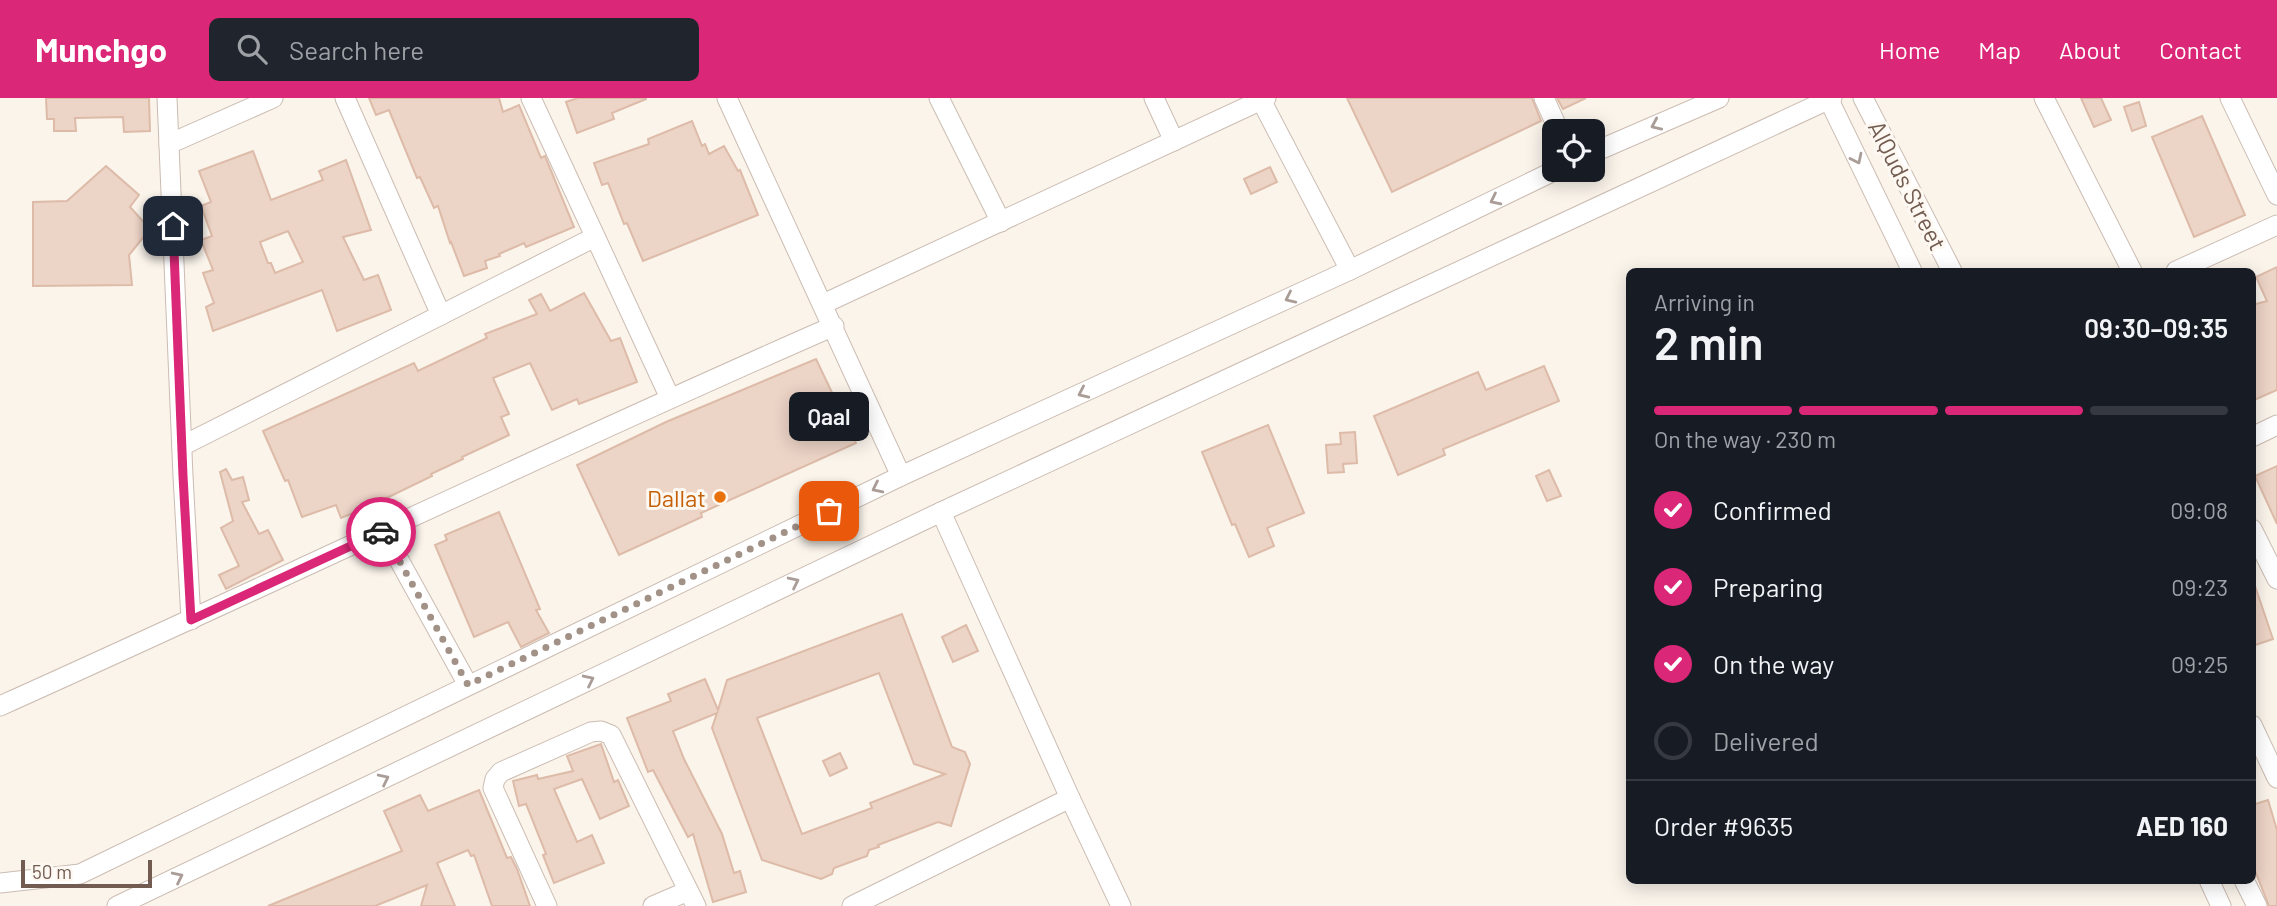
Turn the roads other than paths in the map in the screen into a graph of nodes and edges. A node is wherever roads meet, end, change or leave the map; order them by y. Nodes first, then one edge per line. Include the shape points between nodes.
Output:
1 (167, 98) edge
2 (273, 98) edge
3 (345, 98) edge
4 (531, 98) edge
5 (727, 98) edge
6 (939, 98) edge
7 (1154, 98) edge
8 (1544, 98) edge
9 (1719, 98) edge
10 (1863, 98) edge
11 (2044, 98) edge
12 (2230, 98) edge
13 (1264, 99) edge
14 (1829, 99) edge
15 (1692, 103) edge
16 (1554, 119) edge
17 (1174, 141) junction
18 (169, 144) junction
19 (1605, 146) edge
20 (1542, 177) edge
21 (2277, 195) edge
22 (1000, 222) junction
23 (2277, 225) edge
24 (595, 237) junction
25 (1911, 268) edge
26 (1950, 268) edge
27 (2130, 268) edge
28 (2183, 268) edge
29 (1350, 271) junction
30 (823, 304) junction
31 (441, 315) junction
32 (834, 326) junction
33 (670, 398) junction
34 (2277, 425) edge
35 (2256, 435) edge
36 (181, 446) junction
37 (901, 476) junction
38 (941, 512) junction
39 (383, 531) junction
40 (2256, 537) edge
41 (2277, 579) edge
42 (191, 620) junction
43 (468, 685) junction
44 (0, 706) edge
45 (2256, 734) edge
46 (2277, 778) edge
47 (1070, 798) junction
48 (0, 883) edge
49 (2211, 884) edge
50 (2246, 884) edge
51 (692, 898) edge
52 (117, 906) edge
53 (547, 906) edge
54 (653, 906) edge
55 (852, 906) edge
56 (1121, 906) edge
57 (2221, 906) edge
58 (2256, 906) edge

1 - 18 street
2 - 18 street
3 - 31 street
4 - 24 street
5 - 30 street
6 - 22 street
7 - 17 street
8 - 16 street
9 - 15 street
10 - 26 street, AlQuds Street
11 - 27 street
12 - 21 street
13 - 17 street
13 - 29 street
14 -> 25 street, AlQuds Street
14 - 38 street
15 -> 19 street
17 - 22 street
18 - 36 street
20 -> 29 street
22 - 30 street
23 - 28 street
24 - 31 street
24 - 33 street
29 -> 37 street
30 - 32 street
31 - 36 street
32 - 33 street
32 - 37 street
33 - 39 street
34 - 35 street
36 - 42 street
37 -> 43 street
38 - 47 street
52 -> 38 street
39 - 42 street
39 - 43 street
40 - 41 street
42 - 44 street
43 - 48 street via 80,874
45 - 46 street
47 - 55 street
47 - 56 street
49 - 57 street
50 - 58 street
51 - 53 street via 611,735 601,731 501,772 495,779 493,788
51 - 54 street

